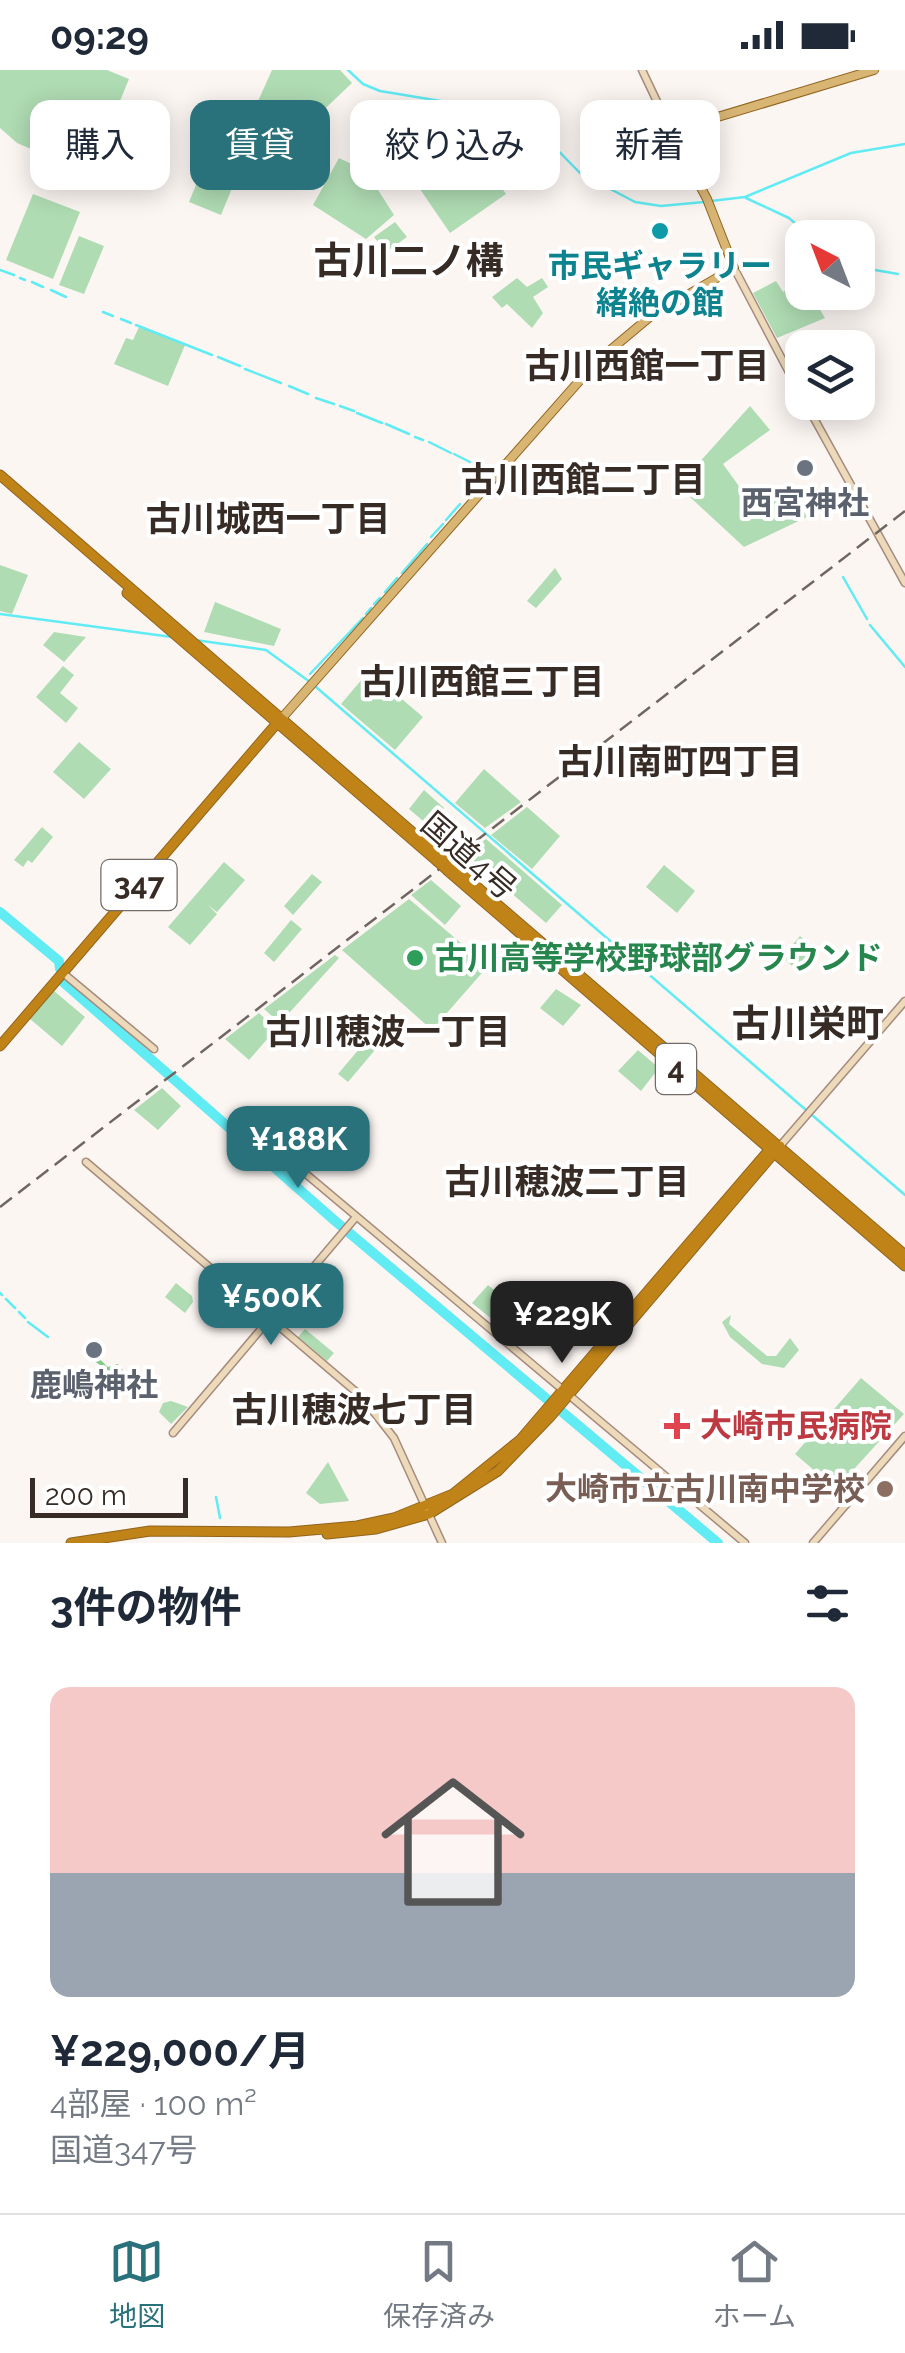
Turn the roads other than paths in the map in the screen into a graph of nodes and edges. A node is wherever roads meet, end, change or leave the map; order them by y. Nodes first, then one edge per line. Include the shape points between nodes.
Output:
1 (642, 70) edge
2 (874, 70) edge
3 (656, 100) edge
4 (720, 116) edge
5 (702, 190) edge
6 (734, 268) junction
7 (785, 364) edge
8 (815, 420) edge
9 (0, 475) edge
10 (0, 483) edge
11 (905, 584) edge
12 (186, 640) junction
13 (279, 721) junction
14 (63, 973) junction
15 (905, 1001) edge
16 (0, 1046) edge
17 (154, 1049) dead end
18 (262, 1138) dead end
19 (775, 1151) junction
20 (86, 1162) dead end
21 (356, 1217) junction
22 (905, 1256) edge
23 (905, 1266) edge
24 (270, 1320) junction
25 (563, 1396) junction
26 (172, 1433) dead end
27 (905, 1436) edge
28 (427, 1511) junction
29 (71, 1543) edge
30 (442, 1543) edge
31 (745, 1543) edge
32 (813, 1543) edge

1 - 3 street
2 - 4 main road
5 - 6 main road
6 - 7 street
6 - 13 main road via 651,316 596,362
8 - 11 street
9 - 12 highway, 国道4号 / 4
10 - 12 highway, 国道4号 / 4
12 - 13 highway, 国道4号 / 4
13 - 14 highway, 347
13 - 19 highway, 国道4号 / 4, bridge
14 - 16 highway, 347
14 - 17 street
15 - 19 street
18 - 21 street
19 - 22 highway, 国道4号 / 4
19 - 23 highway, 国道4号 / 4
19 - 25 highway
20 - 24 street
21 - 24 street
21 - 25 street
24 - 26 street
24 - 28 street via 379,1416
25 - 28 highway via 481,1485
25 - 31 street
27 - 32 street
28 - 29 highway via 343,1534 183,1529
28 - 30 street

